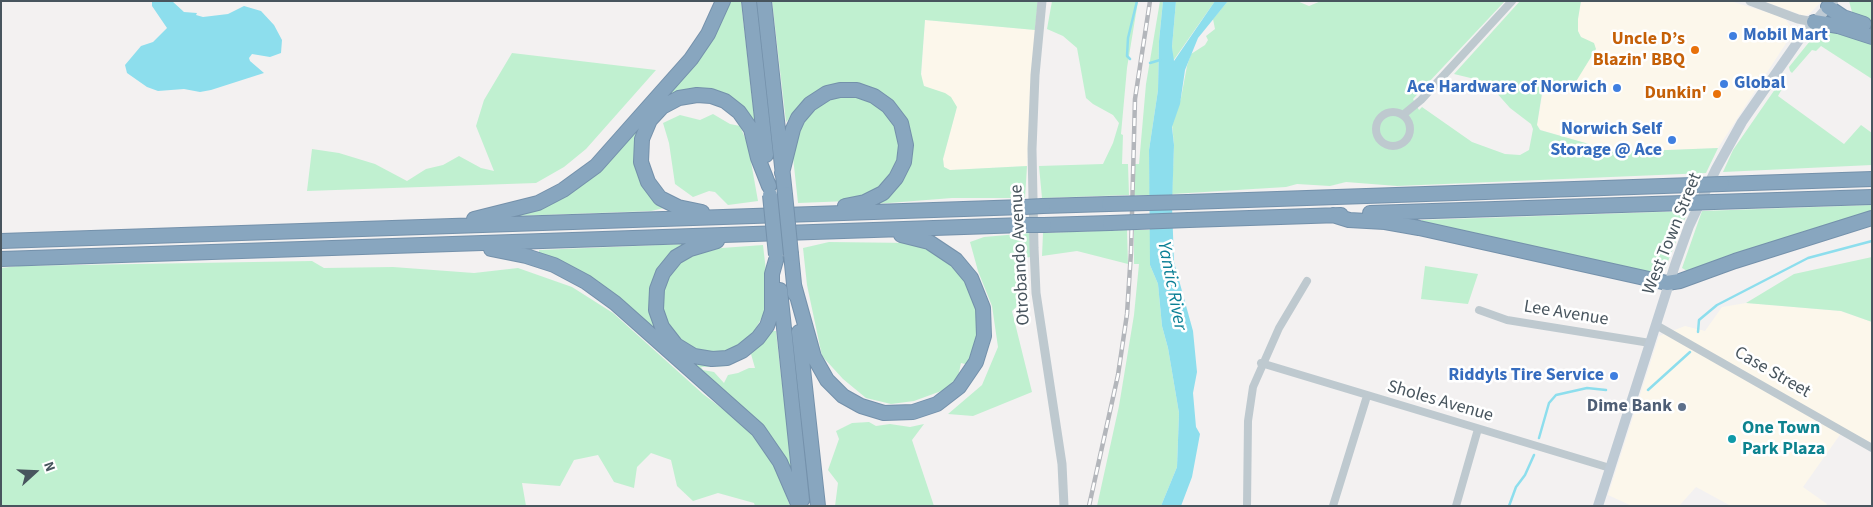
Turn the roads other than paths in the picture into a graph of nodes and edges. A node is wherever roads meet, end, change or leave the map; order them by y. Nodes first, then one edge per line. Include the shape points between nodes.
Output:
1 (723, 1) edge
2 (749, 1) edge
3 (764, 1) edge
4 (1042, 1) edge
5 (1512, 1) edge
6 (1750, 1) edge
7 (1830, 4) edge
8 (1814, 22) junction
9 (1872, 27) edge
10 (1872, 37) edge
11 (1404, 114) junction
12 (1872, 172) edge
13 (782, 173) junction
14 (1872, 179) edge
15 (1814, 180) junction
16 (769, 190) junction
17 (1872, 196) edge
18 (807, 214) junction
19 (1333, 215) junction
20 (732, 217) junction
21 (1872, 218) edge
22 (435, 227) junction
23 (870, 231) junction
24 (756, 234) junction
25 (1, 241) edge
26 (453, 244) junction
27 (776, 257) junction
28 (1, 259) edge
29 (1307, 280) dead end
30 (1669, 283) junction
31 (794, 285) junction
32 (1479, 310) dead end
33 (1656, 324) junction
34 (1650, 344) junction
35 (1261, 363) junction
36 (1367, 396) junction
37 (1478, 429) junction
38 (1872, 448) edge
39 (1610, 468) junction
40 (801, 506) edge
41 (818, 506) edge
42 (1064, 506) edge
43 (1247, 506) edge
44 (1333, 506) edge
45 (1456, 506) edge
46 (1598, 506) edge

1 - 22 highway via 708,34 691,59 589,173 563,190 527,206
2 - 16 highway
3 - 13 highway
4 - 42 street, Otrobando Avenue via 1032,149 1034,248 1036,293 1062,464
5 - 11 street via 1421,100
6 - 8 street
7 - 8 main road, West Town Street
7 - 9 highway via 1843,17
8 - 10 highway
8 - 30 main road, West Town Street via 1766,86 1728,145 1689,226
11 - 11 street via 1389,112 1380,119 1376,133 1383,144 1391,147 1406,140 1410,124
12 - 15 highway via 1836,174
13 - 18 highway via 796,122 810,104 827,94 846,89 866,92 883,102 898,119 905,136 906,153 891,186 865,202
13 - 31 highway, bridge
14 - 15 highway
15 - 18 highway, bridge
16 - 20 highway via 748,123 732,105 696,94 662,107 648,124 640,151 644,173 652,189 663,200 678,207
16 - 27 highway, bridge
17 - 19 highway, bridge
18 - 20 highway
19 - 23 highway, bridge
19 - 30 highway via 1419,228
20 - 22 highway
21 - 30 highway
22 - 25 highway
23 - 24 highway
23 - 31 highway via 908,236 932,244 956,260 975,286 984,315 984,342 970,373 949,396 926,409 899,414 871,410 848,399 827,380 814,357
24 - 26 highway
24 - 27 highway via 696,246 668,264 658,284 655,305 659,323 672,341 690,354 712,359 734,356 751,345 764,330 770,316
26 - 28 highway
26 - 40 highway via 533,258 571,273 601,292 750,421 775,454
27 - 40 highway
29 - 35 street
30 - 33 main road, West Town Street
31 - 41 highway
32 - 34 street, Lee Avenue via 1504,319
33 - 34 main road, West Town Street
33 - 38 street, Case Street
34 - 39 main road, West Town Street
35 - 36 street, Sholes Avenue
35 - 43 street via 1252,387 1248,421
36 - 37 street, Sholes Avenue
36 - 44 street
37 - 39 street, Sholes Avenue
37 - 45 street
39 - 46 main road, West Town Street

